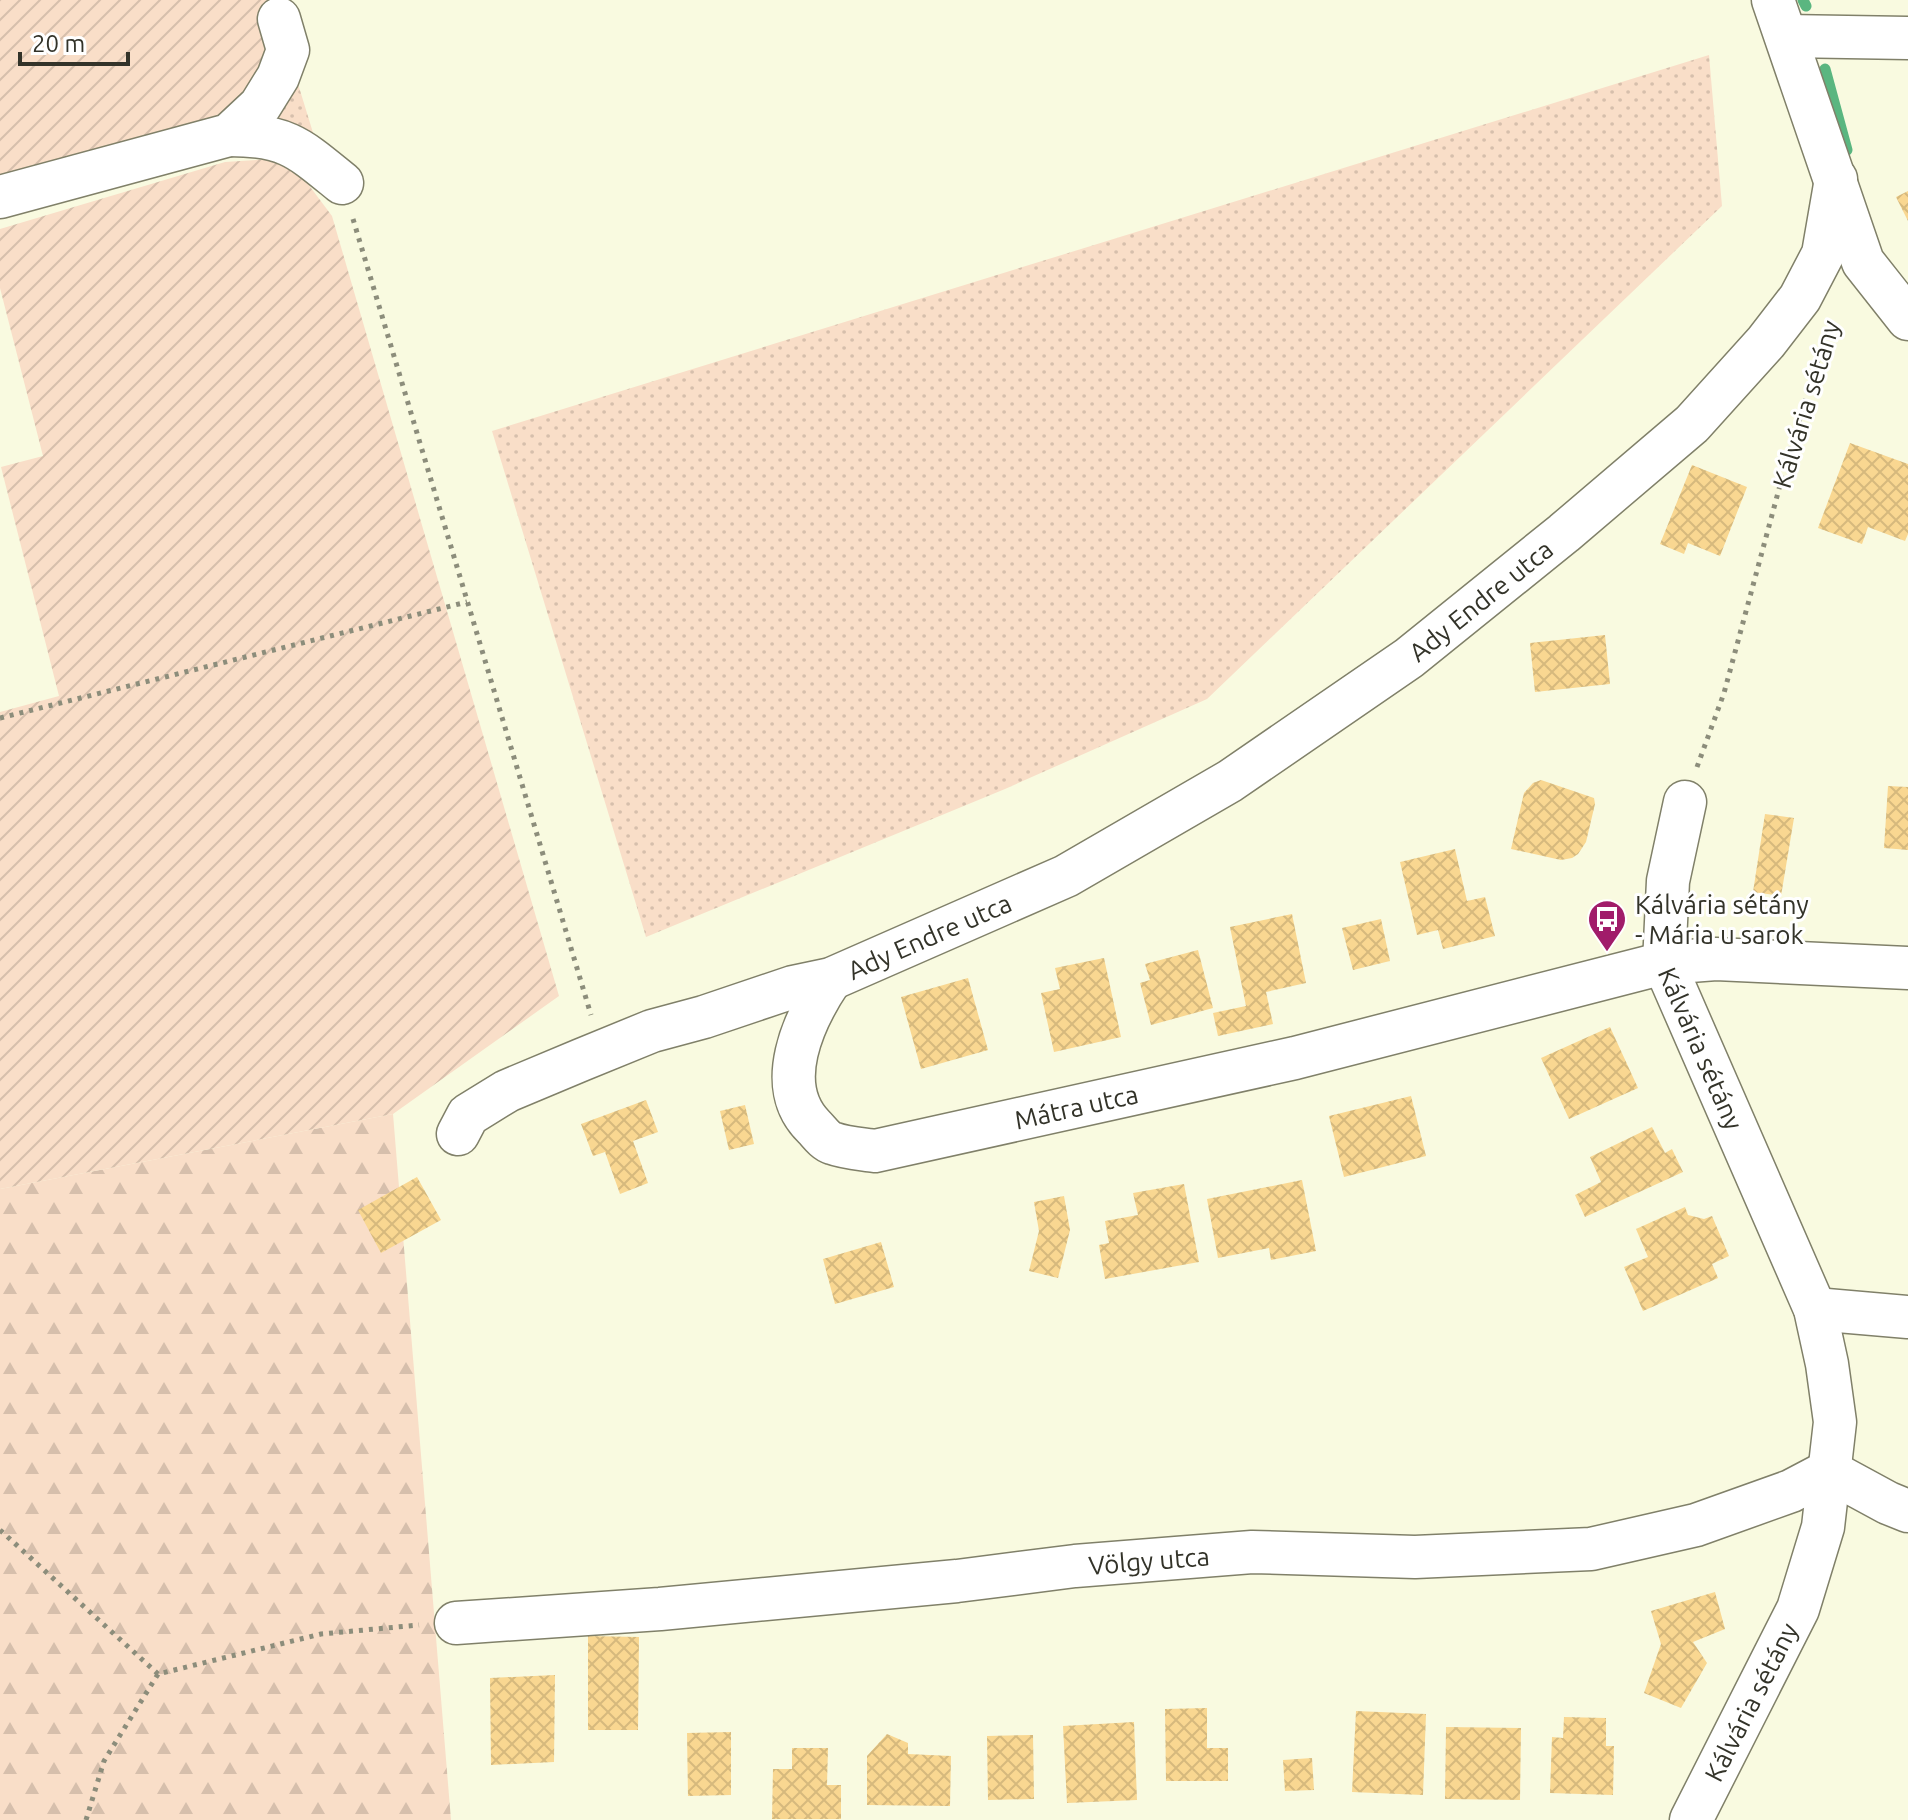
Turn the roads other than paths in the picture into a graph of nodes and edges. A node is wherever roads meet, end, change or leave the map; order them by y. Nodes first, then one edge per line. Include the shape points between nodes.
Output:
1 (1780, 18) edge
2 (279, 19) dead end
3 (1908, 38) edge
4 (229, 135) junction
5 (1836, 179) junction
6 (342, 183) road end
7 (0, 197) edge
8 (1908, 319) edge
9 (1685, 802) road end
10 (1664, 963) junction
11 (1908, 968) edge
12 (831, 979) junction
13 (458, 1134) dead end
14 (1815, 1309) junction
15 (1908, 1317) edge
16 (1829, 1471) junction
17 (1908, 1511) edge
18 (456, 1623) road end
19 (1691, 1820) edge

1 - 3 street
1 - 5 street, Ady Endre utca
2 - 4 street via 288,50 278,77 260,106
4 - 6 street via 283,140
4 - 7 street
5 - 8 street via 1863,262
5 - 12 street, Ady Endre utca via 1823,254 1800,298 1756,354 1692,424 1409,658 1230,781 1066,876
9 - 10 street, Kálvária sétány via 1668,881
10 - 11 street, Mátra utca via 1740,959
10 - 12 street, Mátra utca via 1295,1058 875,1151 830,1143 801,1115 795,1068 799,1037
10 - 14 street, Kálvária sétány
12 - 13 street via 652,1031 602,1051 507,1091 468,1115
14 - 15 street
14 - 16 street, Kálvária sétány via 1835,1422
16 - 17 street
16 - 18 street, Völgy utca via 1791,1491 1696,1525 1591,1549 1415,1557 1252,1552 660,1609
16 - 19 street, Kálvária sétány via 1823,1527 1798,1609

